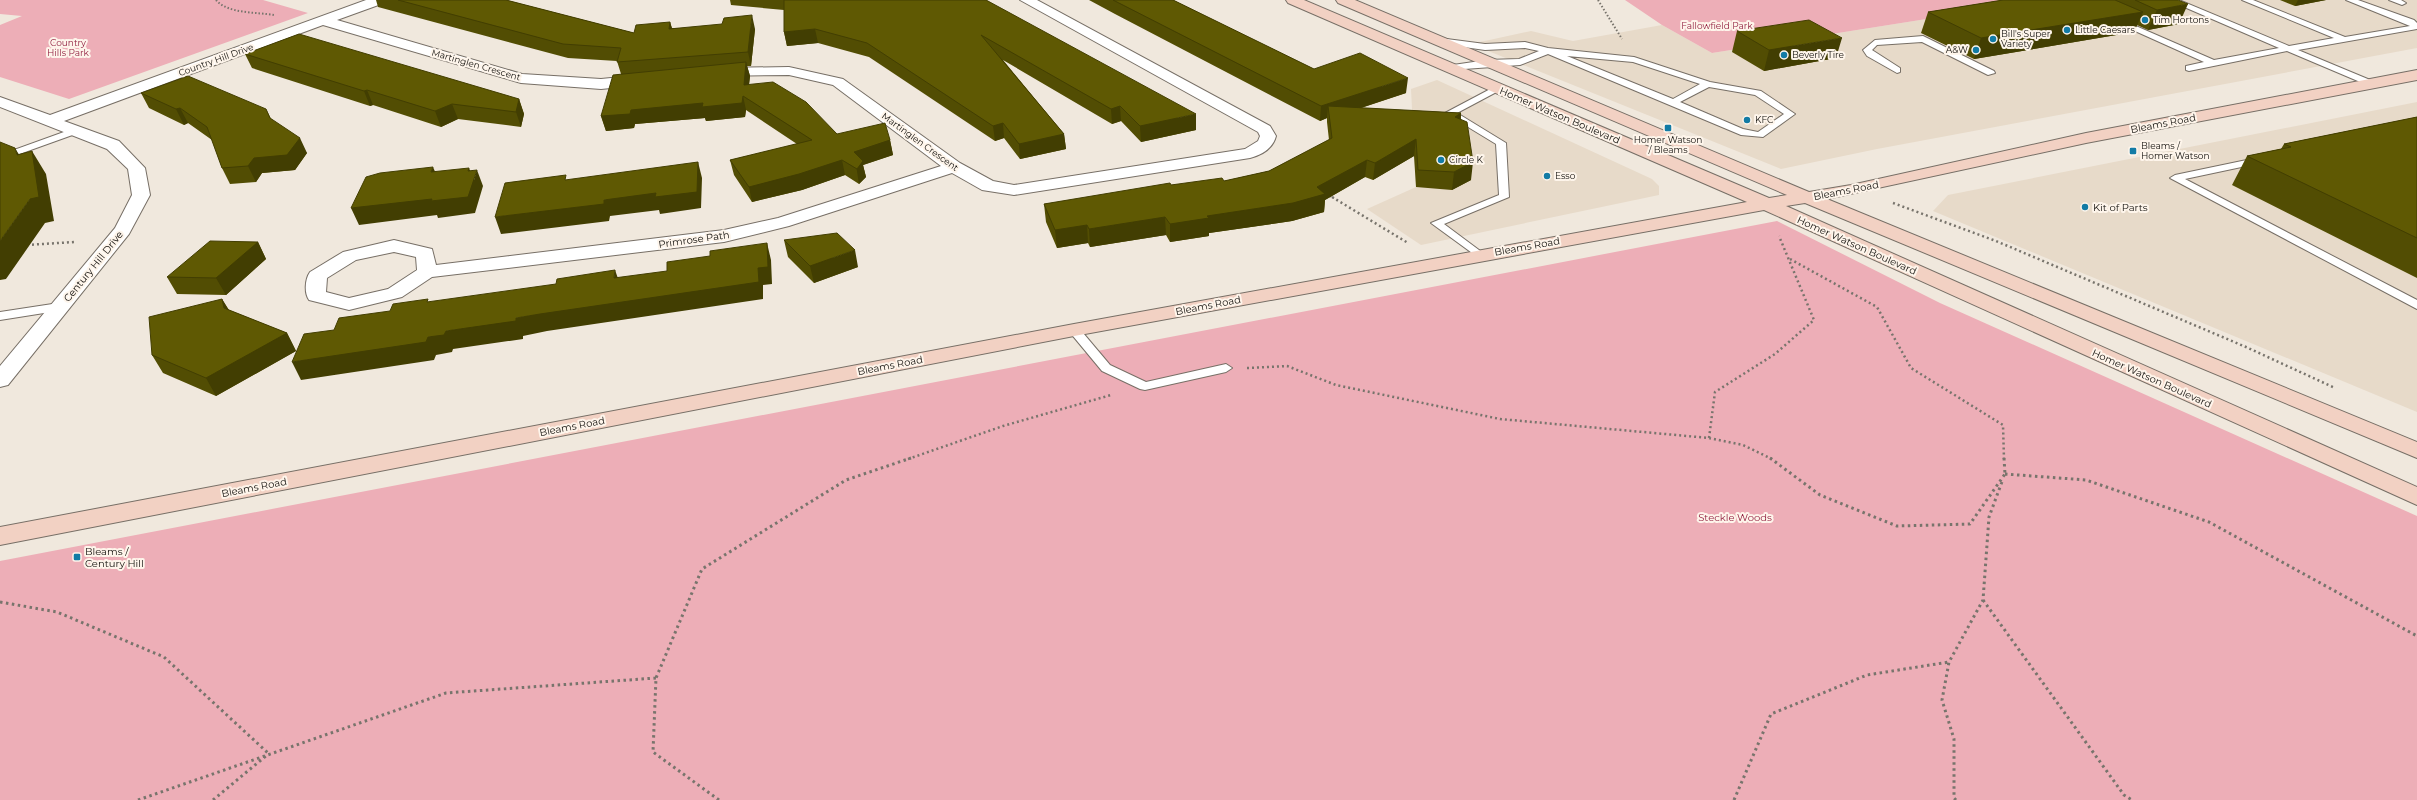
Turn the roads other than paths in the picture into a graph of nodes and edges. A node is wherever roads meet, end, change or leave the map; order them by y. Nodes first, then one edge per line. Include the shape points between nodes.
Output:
1 (379, 0) edge
2 (1027, 0) edge
3 (1293, 0) edge
4 (1343, 0) edge
5 (2172, 0) edge
6 (2246, 0) edge
7 (2350, 0) edge
8 (2394, 0) edge
9 (2402, 3) dead end
10 (2112, 19) edge
11 (324, 21) junction
12 (2417, 27) edge
13 (2343, 39) junction
14 (1437, 40) junction
15 (2287, 48) junction
16 (1548, 51) junction
17 (1487, 63) junction
18 (2213, 63) junction
19 (1453, 68) junction
20 (2189, 68) dead end
21 (1897, 70) dead end
22 (1991, 73) dead end
23 (702, 74) edge
24 (2417, 76) edge
25 (655, 79) edge
26 (1708, 84) junction
27 (2372, 84) junction
28 (1499, 88) junction
29 (0, 102) edge
30 (1673, 102) junction
31 (52, 120) junction
32 (75, 131) junction
33 (0, 158) edge
34 (2268, 159) edge
35 (954, 167) junction
36 (1807, 197) junction
37 (1764, 204) junction
38 (1479, 254) junction
39 (427, 272) junction
40 (2417, 305) edge
41 (59, 307) junction
42 (0, 316) edge
43 (1074, 330) junction
44 (1226, 368) road end
45 (0, 380) edge
46 (2417, 451) edge
47 (2417, 497) edge
48 (0, 536) edge

1 - 11 street, Country Hill Drive
2 - 35 street, Martinglen Crescent via 1264,129 1268,136 1266,143 1250,152 1014,190 988,186
3 - 19 main road, Homer Watson Boulevard
4 - 14 main road, Homer Watson Boulevard
5 - 15 lane
6 - 13 lane
7 - 12 lane via 2411,22
8 - 9 lane
10 - 18 lane
11 - 25 street, Martinglen Crescent via 521,78 600,84
11 - 31 street, Country Hill Drive
12 - 13 lane
13 - 15 lane
14 - 16 lane via 1486,47 1525,45
14 - 17 main road, Homer Watson Boulevard
15 - 18 lane
15 - 27 lane
16 - 17 lane via 1520,62
16 - 26 lane via 1634,60
16 - 30 lane
17 - 19 lane
17 - 36 main road, Homer Watson Boulevard
18 - 20 lane
19 - 28 main road, Homer Watson Boulevard
21 - 22 lane via 1867,50 1875,43 1923,39
23 - 35 street, Martinglen Crescent via 789,71 838,82
24 - 27 main road, Bleams Road
26 - 30 lane
26 - 30 lane via 1758,94 1790,114 1760,135 1741,132
27 - 36 main road, Bleams Road via 2086,138 1851,190
28 - 37 main road, Homer Watson Boulevard
28 - 38 lane via 1450,114 1502,144 1504,197 1436,223
29 - 31 street, Century Hill Drive
31 - 32 street, Century Hill Drive
32 - 33 lane
32 - 41 street, Century Hill Drive via 113,145 136,168 141,195 122,230
34 - 40 lane via 2175,178
35 - 39 street, Primrose Path via 783,222 724,236
36 - 37 main road, Bleams Road
36 - 46 main road, Homer Watson Boulevard
37 - 38 main road, Bleams Road
37 - 47 main road, Homer Watson Boulevard
38 - 43 main road, Bleams Road
39 - 39 street, Primrose Path via 426,253 394,246 350,256 317,276 316,296 349,304 395,293
41 - 42 lane
41 - 45 street, Century Hill Drive
43 - 44 lane via 1106,368 1145,386
43 - 48 main road, Bleams Road

